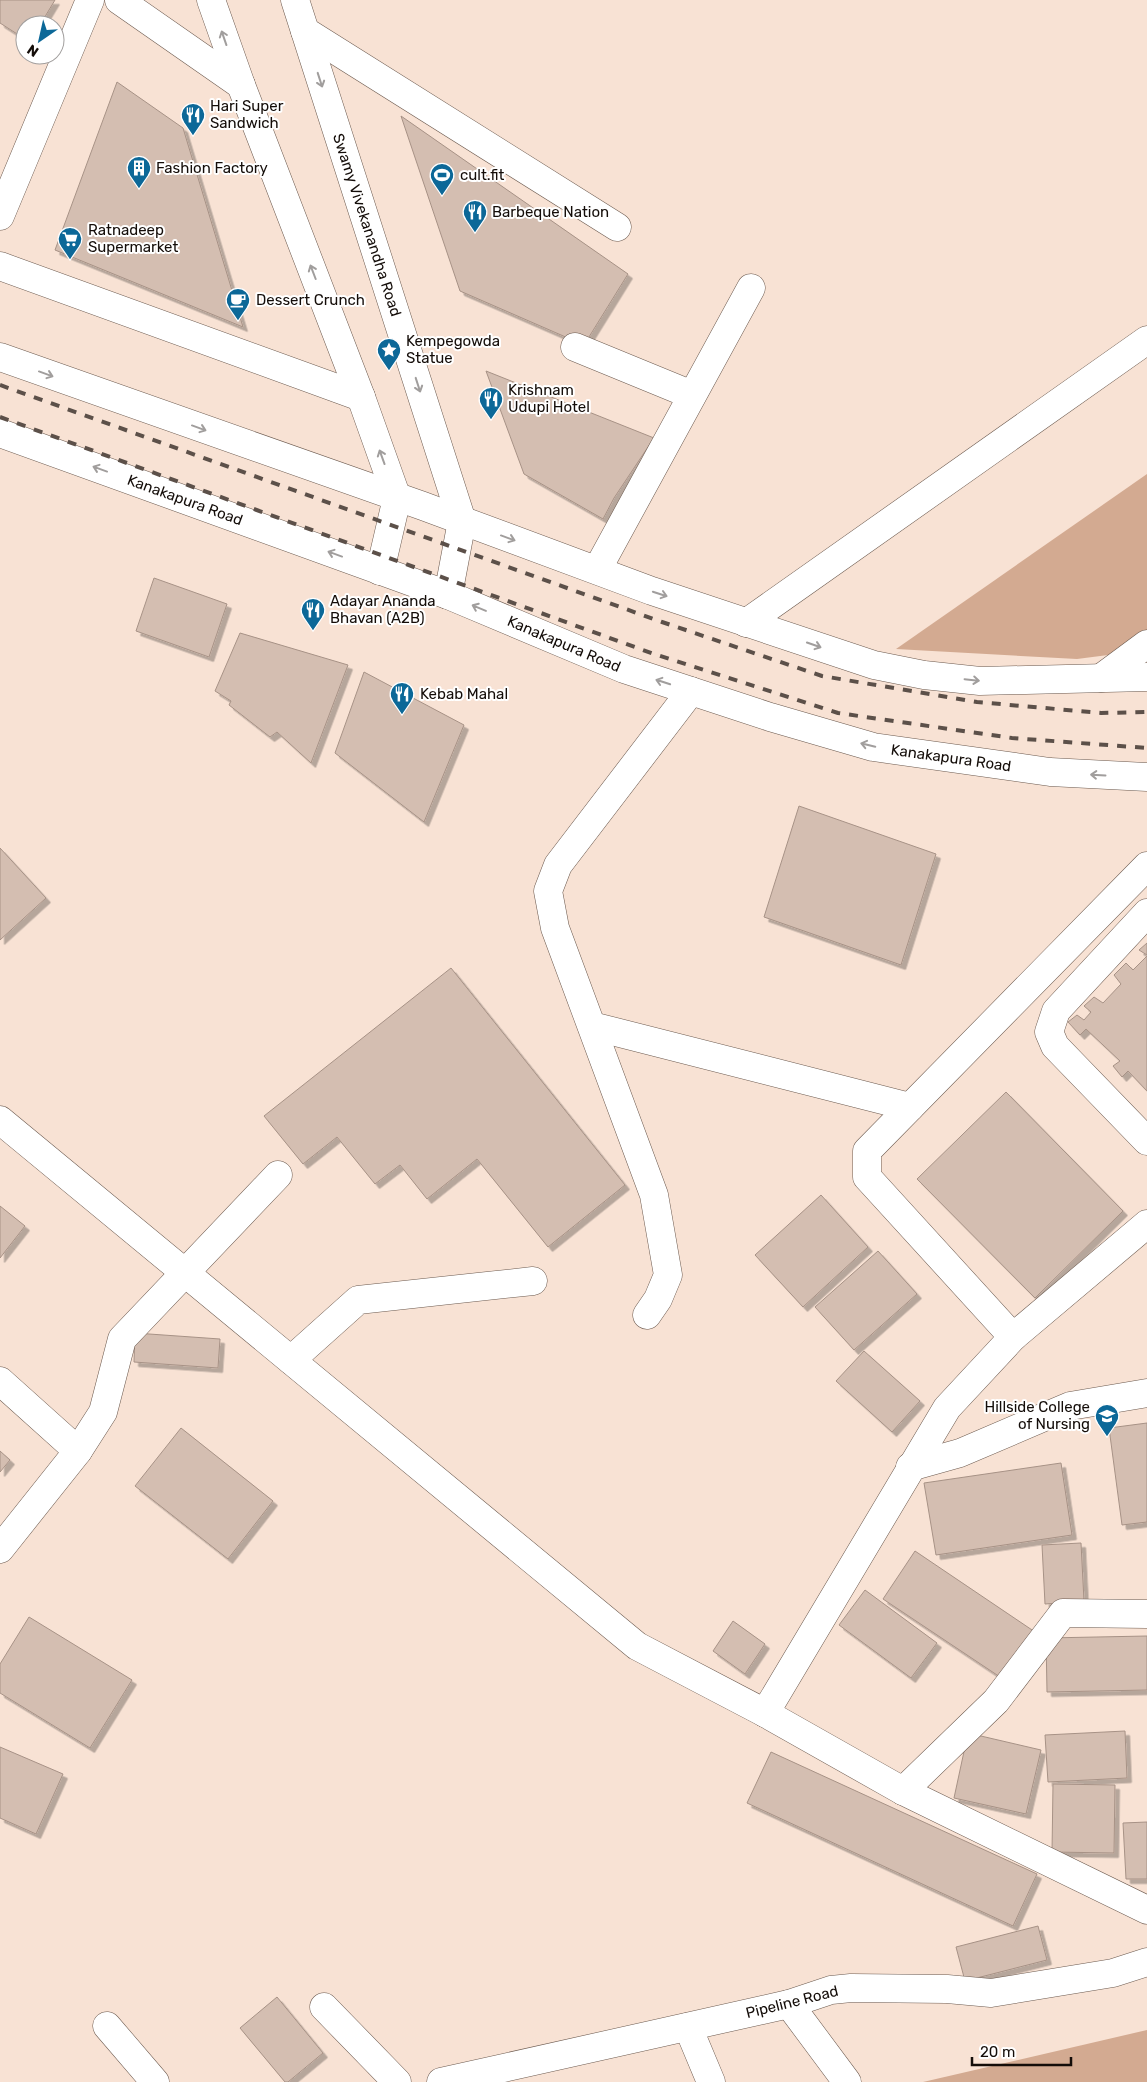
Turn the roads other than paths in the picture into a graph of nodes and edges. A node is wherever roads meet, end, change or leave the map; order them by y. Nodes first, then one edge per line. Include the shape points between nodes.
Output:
1 (90, 0) edge
2 (119, 0) edge
3 (211, 0) edge
4 (295, 0) edge
5 (305, 31) junction
6 (240, 85) junction
7 (0, 216) edge
8 (617, 227) dead end
9 (0, 266) edge
10 (751, 288) dead end
11 (1147, 340) edge
12 (575, 347) dead end
13 (0, 357) edge
14 (692, 395) junction
15 (361, 397) junction
16 (0, 433) edge
17 (397, 498) junction
18 (462, 521) junction
19 (597, 570) junction
20 (380, 571) junction
21 (448, 595) junction
22 (746, 623) junction
23 (1147, 644) edge
24 (1147, 677) edge
25 (1102, 678) junction
26 (691, 691) junction
27 (1147, 777) edge
28 (1147, 866) edge
29 (1147, 913) edge
30 (592, 1026) junction
31 (910, 1106) junction
32 (0, 1120) edge
33 (1147, 1142) edge
34 (278, 1175) dead end
35 (1147, 1224) edge
36 (186, 1273) junction
37 (532, 1282) dead end
38 (647, 1315) dead end
39 (1014, 1337) junction
40 (292, 1360) junction
41 (0, 1381) edge
42 (1147, 1393) edge
43 (78, 1451) junction
44 (910, 1467) junction
45 (0, 1549) edge
46 (1147, 1614) edge
47 (765, 1713) junction
48 (903, 1791) junction
49 (1147, 1910) edge
50 (1147, 1962) edge
51 (789, 2004) junction
52 (324, 2007) dead end
53 (106, 2026) dead end
54 (688, 2027) junction
55 (155, 2082) edge
56 (397, 2082) edge
57 (441, 2082) edge
58 (711, 2082) edge
59 (847, 2082) edge

1 - 7 main road
2 - 6 main road
6 -> 3 main road
4 - 5 main road, Swamy Vivekanandha Road
5 - 8 main road
5 -> 18 main road, Swamy Vivekanandha Road
15 -> 6 main road
9 - 15 main road
10 - 14 main road
11 - 22 main road
12 - 14 main road
13 -> 17 main road
14 - 19 main road
17 -> 15 main road
20 -> 16 main road, Kanakapura Road
17 - 18 main road
17 - 20 main road
18 -> 19 main road
18 - 21 main road, Swamy Vivekanandha Road
19 -> 22 main road
20 - 21 main road, Kanakapura Road
26 -> 21 main road, Kanakapura Road via 624,669
22 -> 25 main road via 874,665 924,675 980,681
23 - 25 main road
24 - 25 main road
27 -> 26 main road, Kanakapura Road via 1050,772 872,747
26 - 30 main road via 558,865 548,892 555,928
28 - 31 main road
29 - 33 main road via 1056,1011 1049,1032 1055,1046
30 - 31 main road
30 - 38 main road via 654,1195 668,1275
31 - 39 main road via 866,1151 867,1177
32 - 36 main road
34 - 36 main road
35 - 39 main road
36 - 40 main road
36 - 43 main road via 122,1339 103,1412
37 - 40 main road via 358,1300
39 - 44 main road via 947,1408
40 - 47 main road via 637,1646
41 - 43 main road
42 - 44 main road via 1070,1406 960,1453
43 - 45 main road
44 - 47 main road
46 - 48 main road via 1063,1613 996,1700
47 - 48 main road
48 - 49 main road
50 - 51 main road, Pipeline Road via 1113,1973 991,1993 938,1988 851,1988 831,1990
51 - 54 main road, Pipeline Road
51 - 59 main road
52 - 56 main road
53 - 55 main road
54 - 57 main road, Pipeline Road
54 - 58 main road

